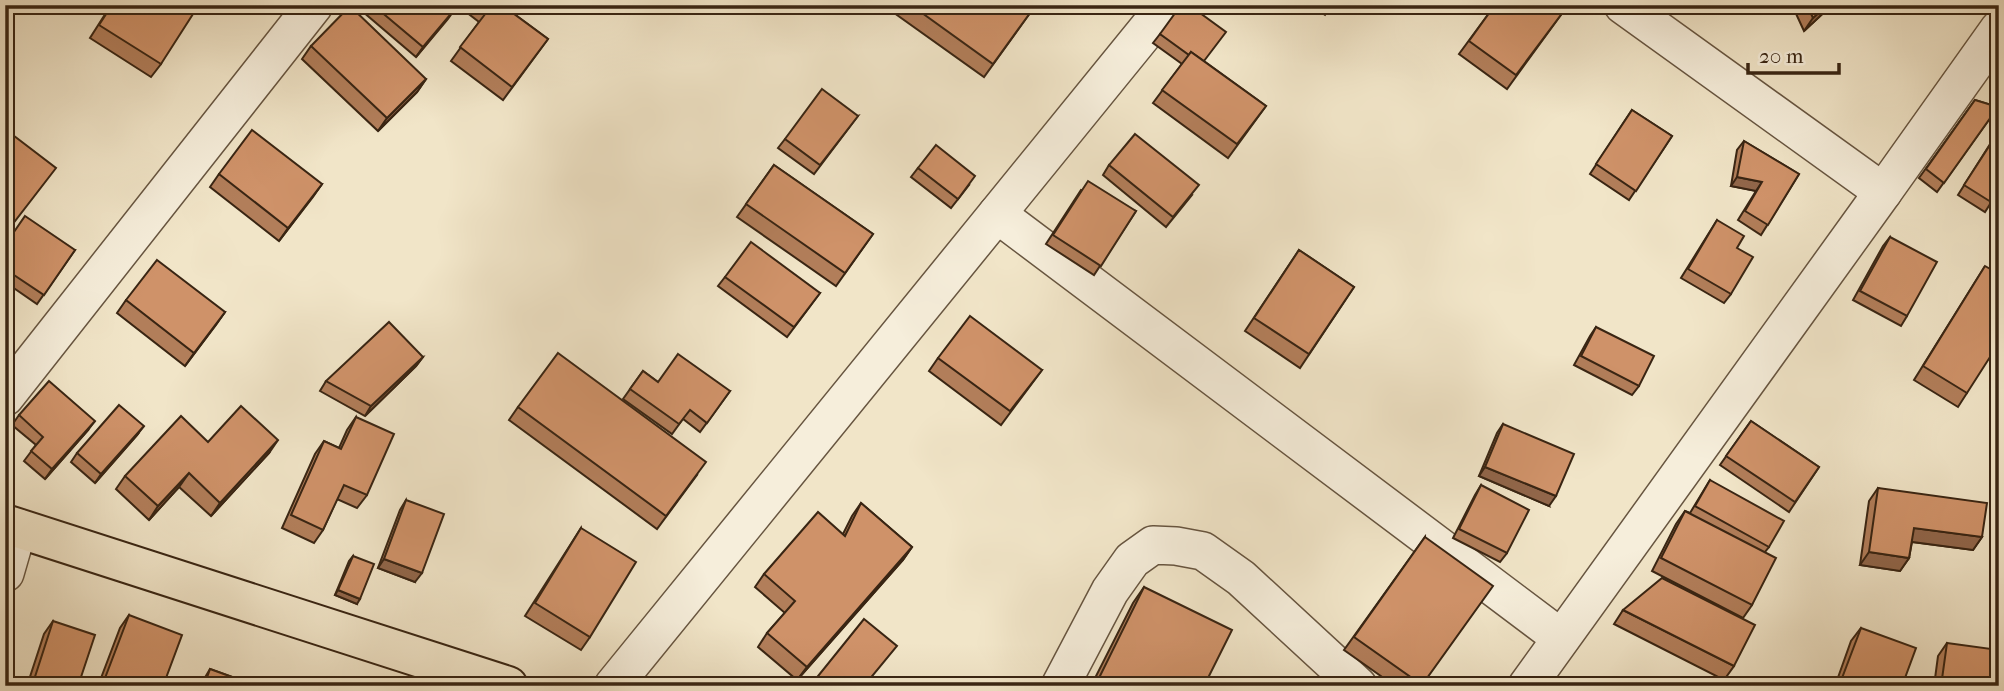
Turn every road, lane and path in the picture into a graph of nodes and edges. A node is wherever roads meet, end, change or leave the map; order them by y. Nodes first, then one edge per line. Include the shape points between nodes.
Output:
1 (314, 5) edge
2 (1167, 5) edge
3 (1623, 5) edge
4 (1999, 29) edge
5 (1883, 192) junction
6 (997, 214) junction
7 (5, 397) edge
8 (12, 526) edge
9 (5, 573) edge
10 (1561, 638) junction
11 (508, 686) edge
12 (613, 686) edge
13 (1060, 686) edge
14 (1358, 686) edge
15 (1527, 686) edge

1 - 7 street
2 - 6 street
3 - 5 street
4 - 5 street
5 - 10 street
6 - 10 street
6 - 12 street
8 - 9 street
8 - 11 main road
10 - 15 street
13 - 14 street via 1110,591 1132,560 1153,545 1203,551 1241,578

